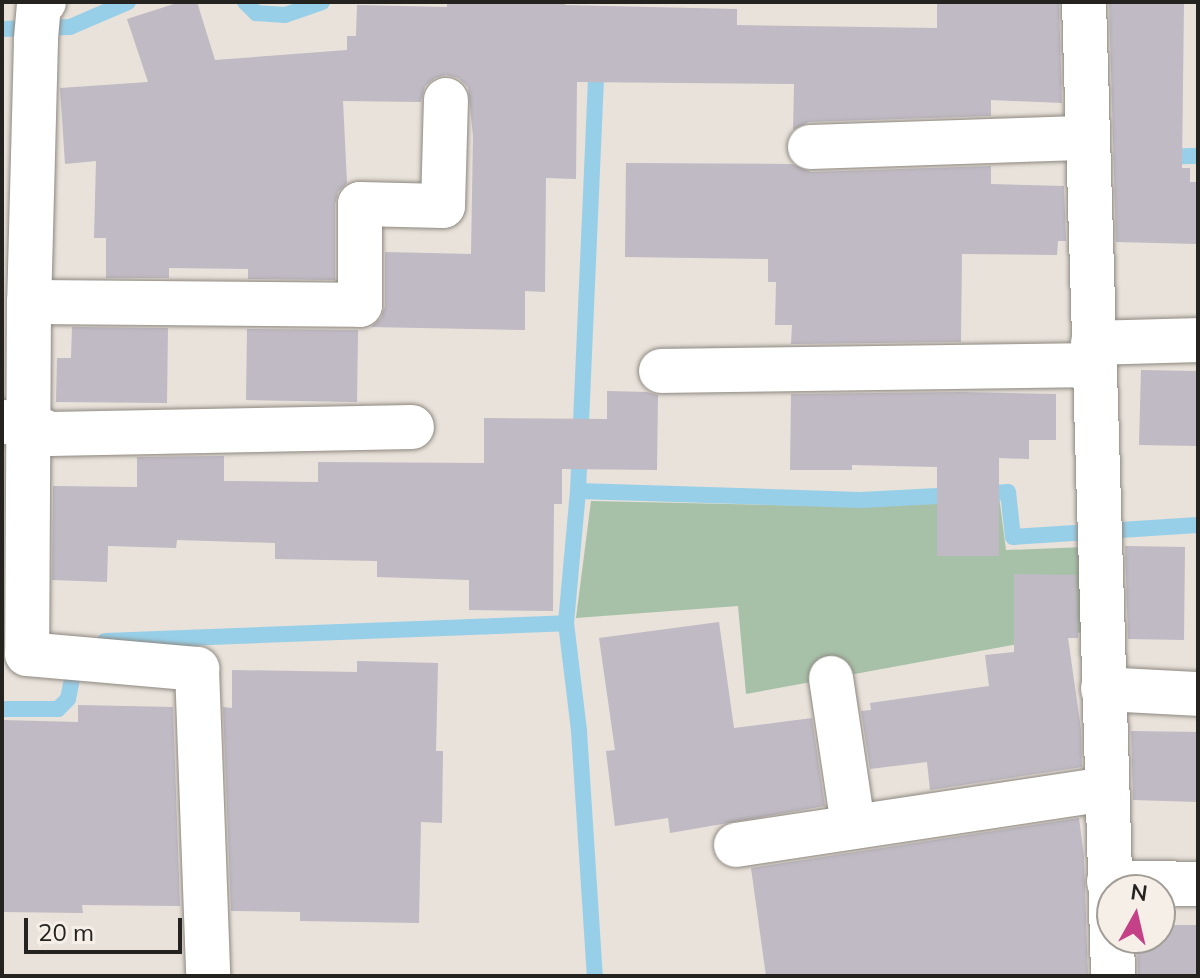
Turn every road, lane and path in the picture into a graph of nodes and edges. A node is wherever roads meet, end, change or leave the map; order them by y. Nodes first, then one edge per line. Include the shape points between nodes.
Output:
1 (1084, 2) edge
2 (39, 20) edge
3 (446, 100) dead end
4 (1088, 138) junction
5 (810, 147) dead end
6 (18, 165) edge
7 (29, 302) junction
8 (1198, 340) edge
9 (1094, 354) junction
10 (661, 371) dead end
11 (14, 423) edge
12 (412, 427) dead end
13 (831, 678) dead end
14 (1103, 689) junction
15 (1198, 694) edge
16 (1106, 789) junction
17 (853, 825) junction
18 (736, 845) dead end
19 (1109, 874) edge
20 (1176, 884) edge
21 (1198, 884) edge
22 (1112, 954) edge
23 (208, 976) edge
24 (1113, 976) edge

1 - 4 street
2 - 6 street
3 - 7 street via 443,206 360,204 360,305
4 - 5 street
4 - 9 street
6 - 7 street
7 - 11 street
8 - 9 street
9 - 10 street
9 - 14 street
11 - 12 street via 50,434
11 - 23 street via 27,654 197,669
13 - 17 street
14 - 15 street
14 - 16 street
16 - 17 street
16 - 19 street
17 - 18 street
20 - 21 street
22 - 24 street

